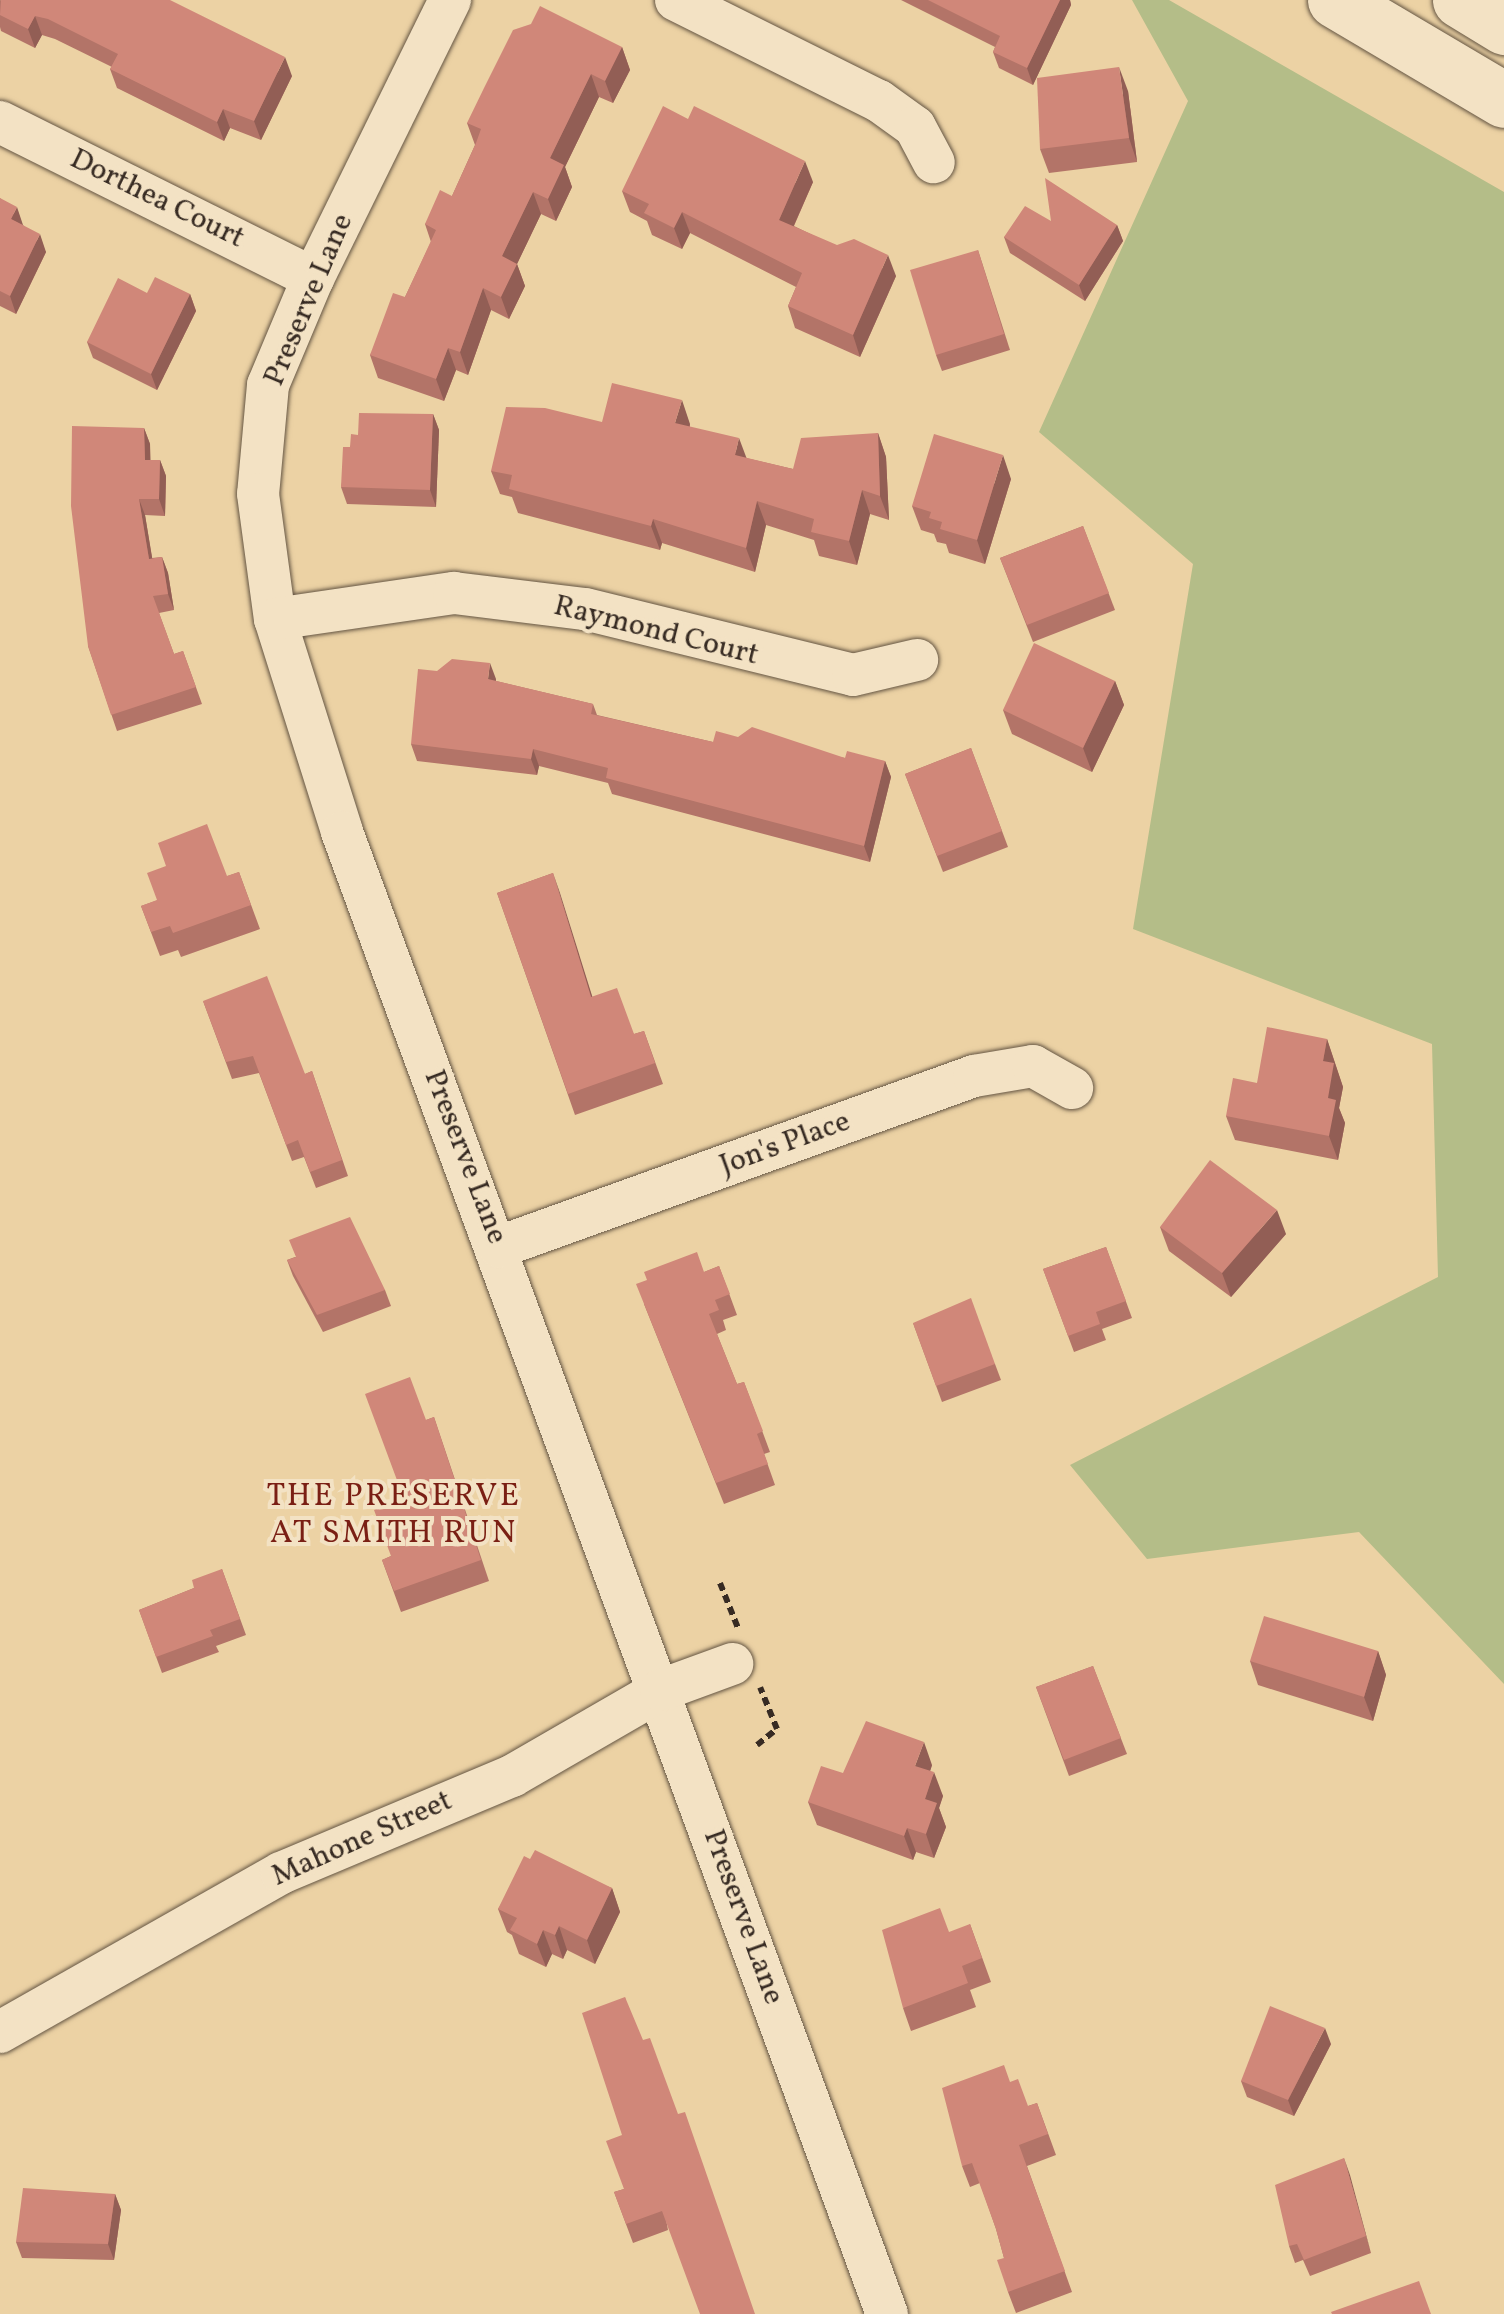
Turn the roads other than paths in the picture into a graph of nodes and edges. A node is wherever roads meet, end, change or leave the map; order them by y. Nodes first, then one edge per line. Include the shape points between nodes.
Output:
1 (450, 0) edge
2 (676, 0) edge
3 (1335, 0) edge
4 (1460, 0) edge
5 (1504, 27) edge
6 (1504, 100) edge
7 (0, 122) edge
8 (934, 162) dead end
9 (313, 278) junction
10 (275, 619) junction
11 (917, 660) dead end
12 (1072, 1088) dead end
13 (499, 1247) junction
14 (732, 1664) dead end
15 (661, 1690) junction
16 (0, 2032) edge
17 (887, 2314) edge

1 - 9 street, Preserve Lane
2 - 8 street via 879,102 914,127
3 - 6 main road
4 - 5 main road
7 - 9 street, Dorthea Court
9 - 10 street, Preserve Lane via 268,385 258,494
10 - 11 street, Raymond Court via 454,593 585,608 852,675
10 - 13 street, Preserve Lane via 342,832
12 - 13 street, Jon's Place via 1034,1066 974,1076
13 - 15 street, Preserve Lane
14 - 15 street, Mahone Street
15 - 16 street, Mahone Street via 512,1776 281,1873
15 - 17 street, Preserve Lane

